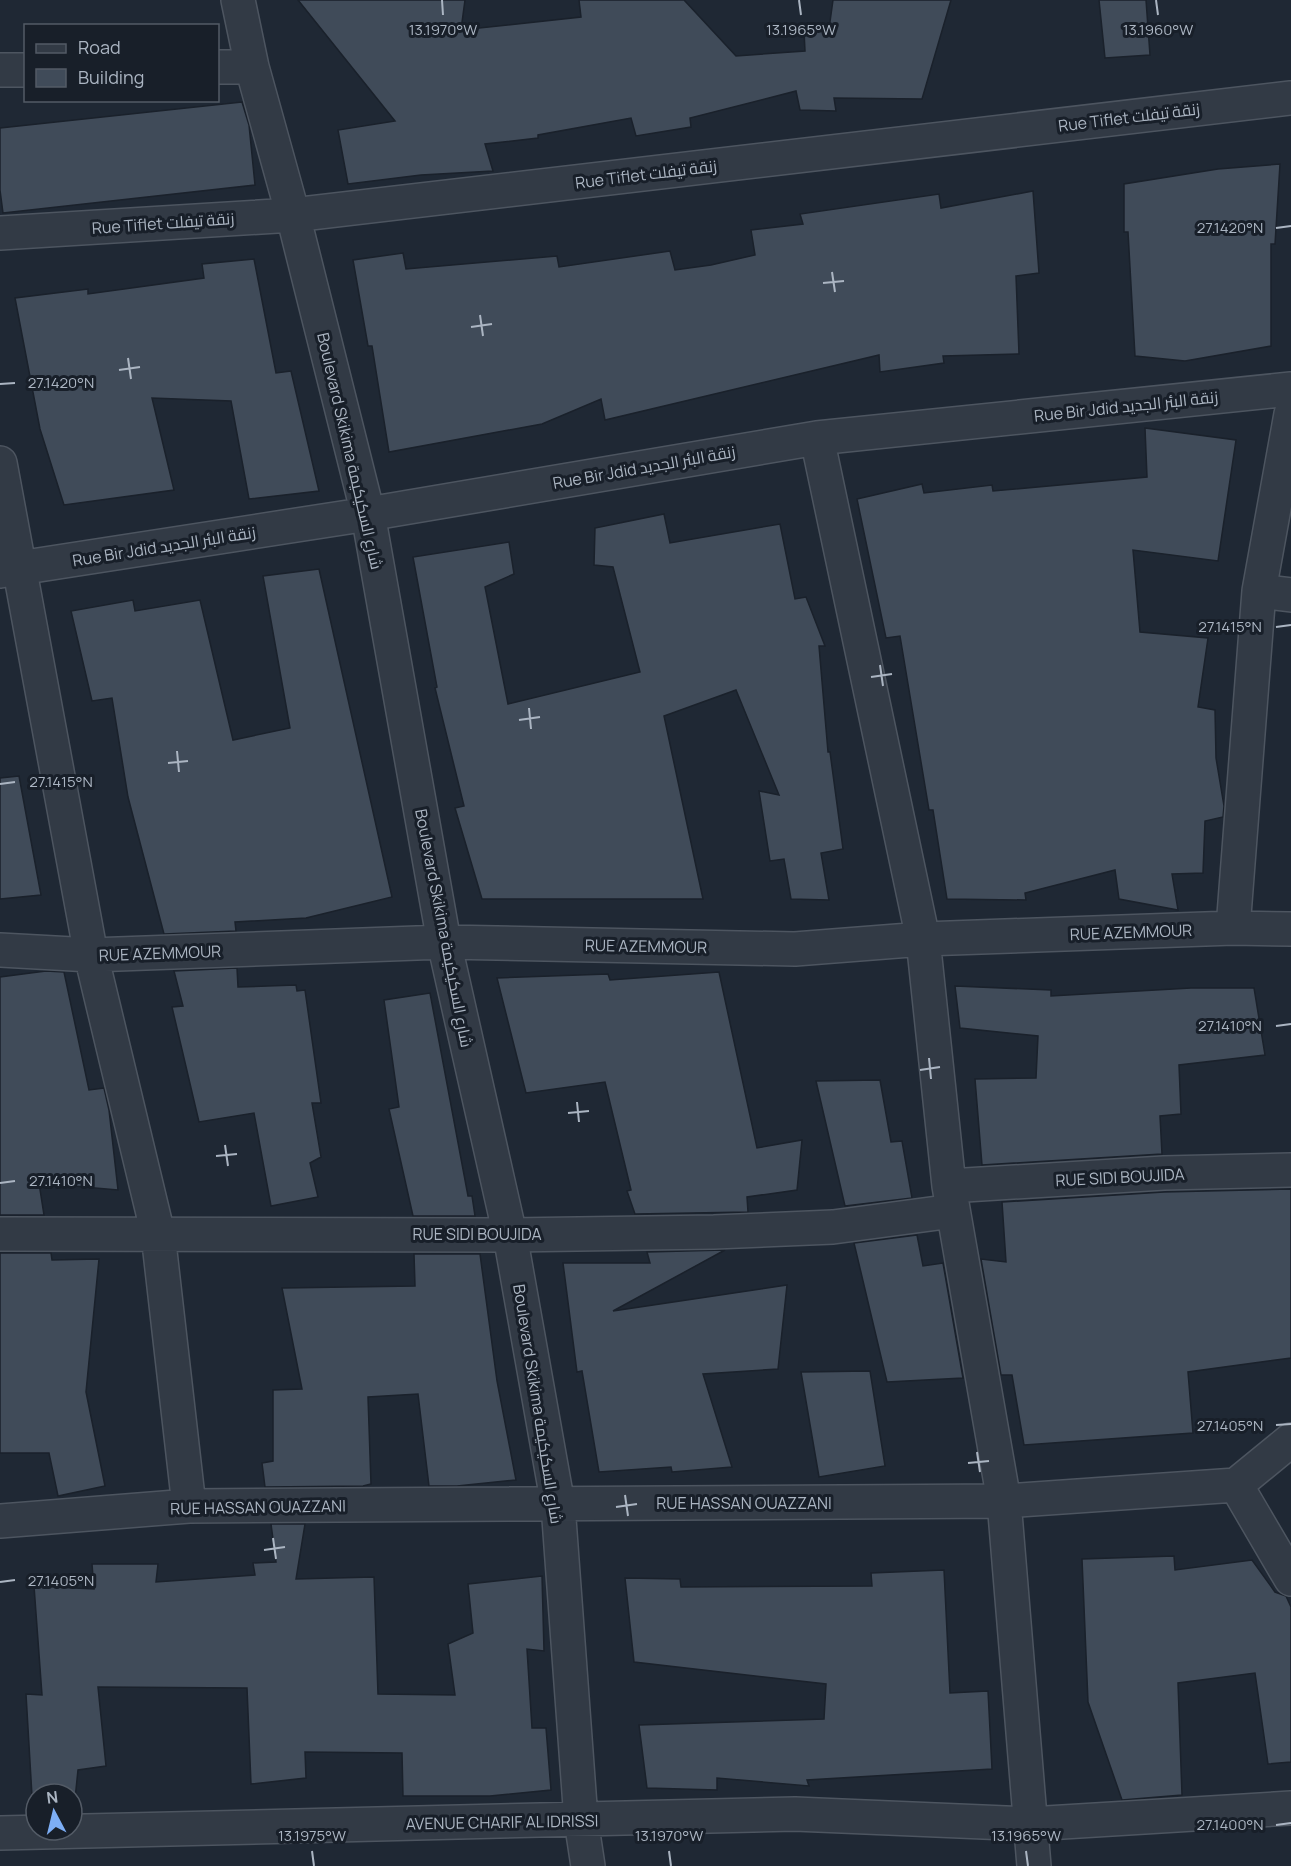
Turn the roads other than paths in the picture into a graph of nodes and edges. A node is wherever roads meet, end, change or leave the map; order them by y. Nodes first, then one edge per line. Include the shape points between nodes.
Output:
1 (238, 0) edge
2 (219, 67) edge
3 (252, 67) junction
4 (0, 70) edge
5 (24, 70) edge
6 (1291, 98) edge
7 (293, 215) junction
8 (0, 233) edge
9 (1291, 389) edge
10 (1291, 414) edge
11 (817, 438) junction
12 (0, 463) edge
13 (368, 514) junction
14 (9, 570) edge
15 (1259, 591) junction
16 (1291, 595) edge
17 (1233, 928) junction
18 (1291, 929) edge
19 (923, 939) junction
20 (444, 942) junction
21 (0, 950) edge
22 (91, 955) junction
23 (1291, 1170) edge
24 (951, 1199) junction
25 (0, 1234) edge
26 (158, 1234) junction
27 (510, 1234) junction
28 (1291, 1440) edge
29 (1236, 1485) junction
30 (1004, 1501) junction
31 (558, 1505) junction
32 (189, 1506) junction
33 (0, 1521) edge
34 (1291, 1578) edge
35 (1291, 1808) edge
36 (581, 1820) junction
37 (1030, 1824) junction
38 (0, 1833) edge
39 (588, 1866) edge
40 (1034, 1866) edge

1 - 3 street, Boulevard Skikima شارع السكيكيمة
2 - 3 street
3 - 7 street, Boulevard Skikima شارع السكيكيمة
4 - 5 street
6 - 7 street, Rue Tiflet زنقة تيفلت
7 - 8 street, Rue Tiflet زنقة تيفلت
7 - 13 street, Boulevard Skikima شارع السكيكيمة
9 - 11 street, Rue Bir Jdid زنقة البئر الجديد
10 - 15 street
11 - 13 street, Rue Bir Jdid زنقة البئر الجديد
11 - 19 street
12 - 14 street
13 - 14 street, Rue Bir Jdid زنقة البئر الجديد
13 - 20 street, Boulevard Skikima شارع السكيكيمة
14 - 22 street
15 - 16 street
15 - 17 street
17 - 18 street, RUE AZEMMOUR
17 - 19 street, RUE AZEMMOUR
19 - 20 street, RUE AZEMMOUR via 795,949
19 - 24 street
20 - 22 street, RUE AZEMMOUR
20 - 27 street, Boulevard Skikima شارع السكيكيمة
21 - 22 street, RUE AZEMMOUR
22 - 26 street
23 - 24 street, RUE SIDI BOUJIDA via 1164,1173
24 - 27 street, RUE SIDI BOUJIDA via 833,1227
24 - 30 street
25 - 26 street, RUE SIDI BOUJIDA
26 - 27 street, RUE SIDI BOUJIDA
26 - 32 street
27 - 31 street, Boulevard Skikima شارع السكيكيمة
28 - 29 street
29 - 30 street, RUE HASSAN OUAZZANI
29 - 34 street
30 - 31 street, RUE HASSAN OUAZZANI
30 - 37 street
31 - 32 street, RUE HASSAN OUAZZANI
31 - 36 street, Boulevard Skikima شارع السكيكيمة
32 - 33 street, RUE HASSAN OUAZZANI
35 - 37 street, AVENUE CHARIF AL IDRISSI
36 - 37 street, AVENUE CHARIF AL IDRISSI via 795,1814
36 - 38 street, AVENUE CHARIF AL IDRISSI
36 - 39 street, Boulevard Skikima شارع السكيكيمة
37 - 40 street

